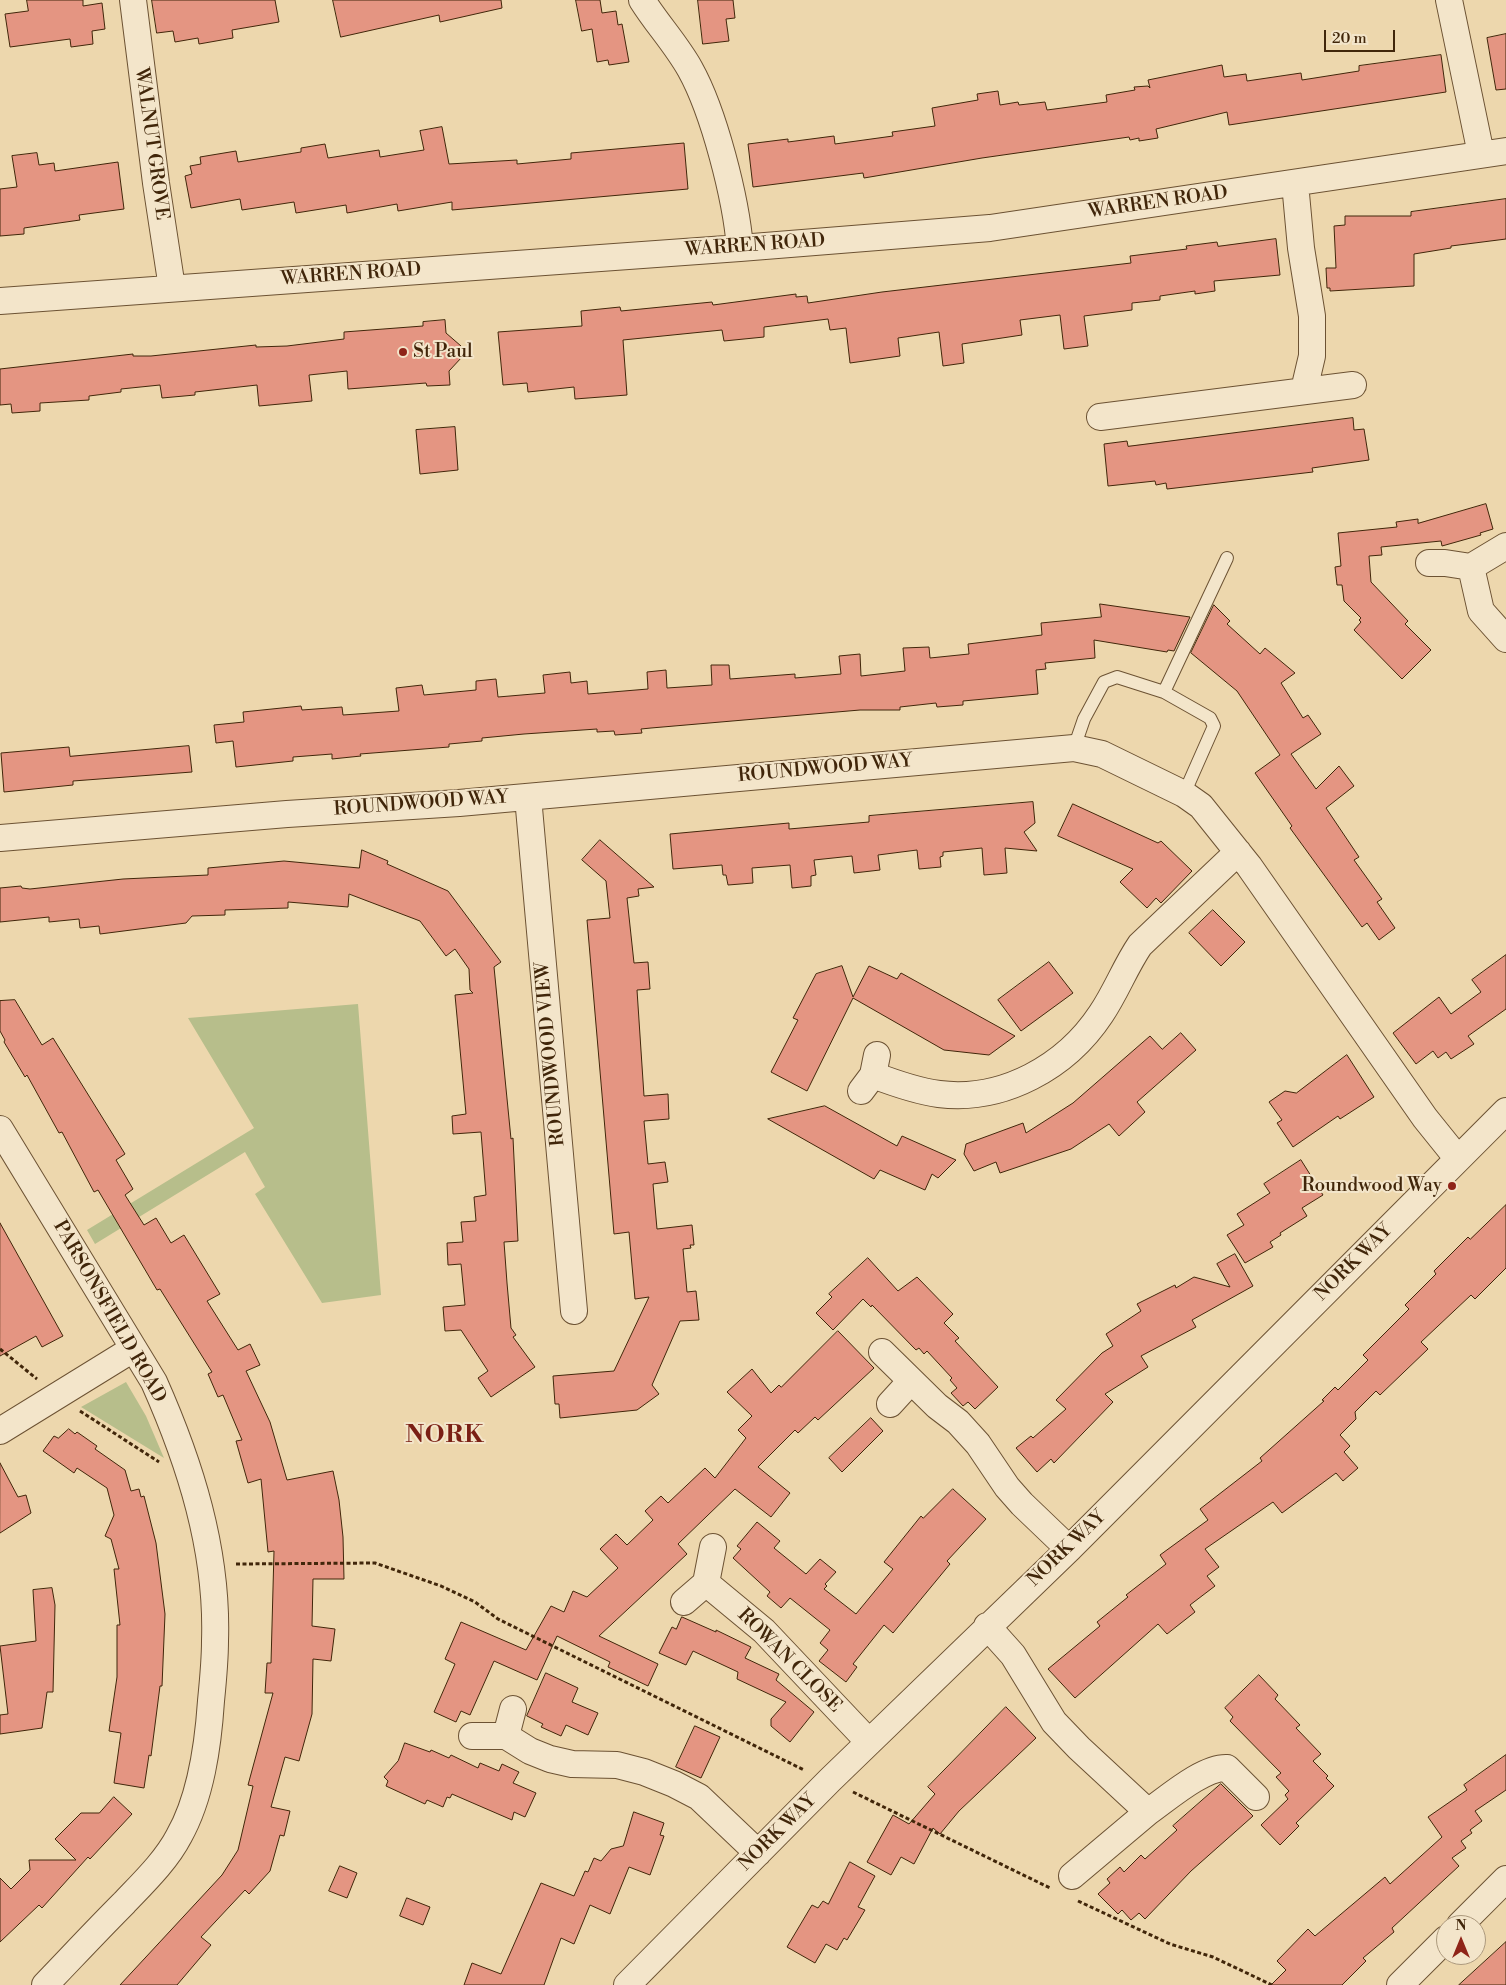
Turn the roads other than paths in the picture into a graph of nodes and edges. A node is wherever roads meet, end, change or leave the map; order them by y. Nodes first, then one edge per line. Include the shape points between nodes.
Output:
1 (133, 0) edge
2 (642, 0) edge
3 (1449, 0) edge
4 (1494, 152) edge
5 (1295, 183) junction
6 (740, 248) junction
7 (172, 288) junction
8 (0, 301) edge
9 (1353, 385) dead end
10 (1304, 390) junction
11 (1100, 417) dead end
12 (1506, 546) edge
13 (1228, 558) dead end
14 (1429, 563) dead end
15 (1471, 567) junction
16 (1506, 639) edge
17 (1164, 692) junction
18 (1074, 748) junction
19 (1184, 794) junction
20 (528, 797) junction
21 (0, 838) edge
22 (1238, 852) junction
23 (870, 1074) dead end
24 (1506, 1111) edge
25 (0, 1129) edge
26 (1458, 1159) junction
27 (574, 1311) dead end
28 (133, 1349) junction
29 (882, 1352) dead end
30 (911, 1381) junction
31 (890, 1404) dead end
32 (0, 1431) edge
33 (713, 1548) dead end
34 (1069, 1549) junction
35 (706, 1583) junction
36 (684, 1602) dead end
37 (987, 1626) junction
38 (513, 1709) dead end
39 (472, 1736) dead end
40 (506, 1736) junction
41 (869, 1742) junction
42 (1256, 1797) dead end
43 (1148, 1812) junction
44 (758, 1853) junction
45 (1072, 1876) dead end
46 (1506, 1879) edge
47 (1470, 1915) edge
48 (1436, 1949) edge
49 (45, 1985) edge
50 (627, 1985) edge
51 (1400, 1985) edge

1 - 7 street, WALNUT GROVE
2 - 6 street via 691,70 705,105 719,143
3 - 4 street
4 - 5 street, WARREN ROAD
5 - 6 street, WARREN ROAD via 990,228
5 - 10 street via 1312,316 1312,356
6 - 7 street, WARREN ROAD
7 - 8 street, WARREN ROAD
9 - 10 street
10 - 11 street
12 - 15 street
13 - 17 lane
14 - 15 street
15 - 16 street via 1481,611
17 - 18 lane via 1117,677 1104,682 1084,719
17 - 19 lane via 1210,718 1214,726
18 - 19 street, ROUNDWOOD WAY via 1102,754
18 - 20 street, ROUNDWOOD WAY
19 - 22 street, ROUNDWOOD WAY via 1201,806
20 - 21 street, ROUNDWOOD WAY
20 - 27 street, ROUNDWOOD VIEW
22 - 23 street via 1140,945 1102,1014 1078,1044 1048,1068 1014,1085 975,1094 940,1094 901,1086
22 - 26 street, ROUNDWOOD WAY via 1425,1118
24 - 26 street, NORK WAY
25 - 28 street, PARSONSFIELD ROAD
26 - 34 street, NORK WAY
28 - 32 street
28 - 49 street, PARSONSFIELD ROAD via 154,1382 170,1418 204,1523 216,1640 209,1735 194,1803 179,1837 156,1869
29 - 30 street
30 - 31 street
30 - 34 street via 958,1422 978,1444 1007,1486
33 - 35 street
34 - 37 street, NORK WAY
35 - 36 street
35 - 41 street, ROWAN CLOSE via 764,1631
37 - 41 street, NORK WAY
37 - 43 street via 1013,1655 1054,1722
38 - 40 street
39 - 40 street
40 - 44 street via 550,1760 617,1765 674,1784 699,1798
41 - 44 street, NORK WAY
42 - 43 street via 1227,1768 1218,1768
43 - 45 street
44 - 50 street, NORK WAY
46 - 47 street
48 - 51 street

